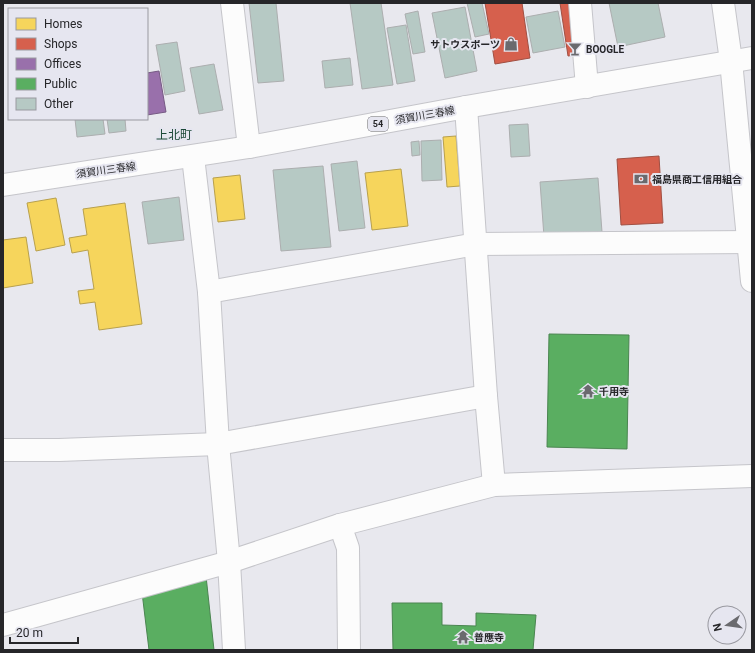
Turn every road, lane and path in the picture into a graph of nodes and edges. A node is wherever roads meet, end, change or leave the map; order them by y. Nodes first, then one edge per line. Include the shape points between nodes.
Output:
1 (232, 3) edge
2 (580, 3) edge
3 (723, 3) edge
4 (752, 58) edge
5 (731, 62) junction
6 (587, 87) junction
7 (466, 107) junction
8 (249, 147) junction
9 (193, 156) junction
10 (3, 185) edge
11 (750, 242) edge
12 (476, 244) junction
13 (752, 281) edge
14 (209, 292) junction
15 (486, 396) junction
16 (218, 444) junction
17 (3, 450) edge
18 (752, 476) edge
19 (494, 485) junction
20 (340, 524) junction
21 (230, 562) junction
22 (3, 625) edge
23 (234, 650) edge
24 (349, 650) edge

1 - 8 street
2 - 6 street
3 - 5 street
4 - 5 street, 須賀川三春線 / 54
5 - 6 street, 須賀川三春線 / 54
5 - 11 street
6 - 7 street, 須賀川三春線 / 54
7 - 8 street, 須賀川三春線 / 54
7 - 12 street
8 - 9 street, 須賀川三春線 / 54
9 - 10 street, 須賀川三春線 / 54
9 - 14 street
11 - 12 street
11 - 13 street
12 - 14 street
12 - 15 street
14 - 16 street
15 - 16 street
15 - 19 street
16 - 17 street
16 - 21 street
18 - 19 street
19 - 20 street
20 - 21 street
20 - 24 street via 348,548
21 - 22 street
21 - 23 street

